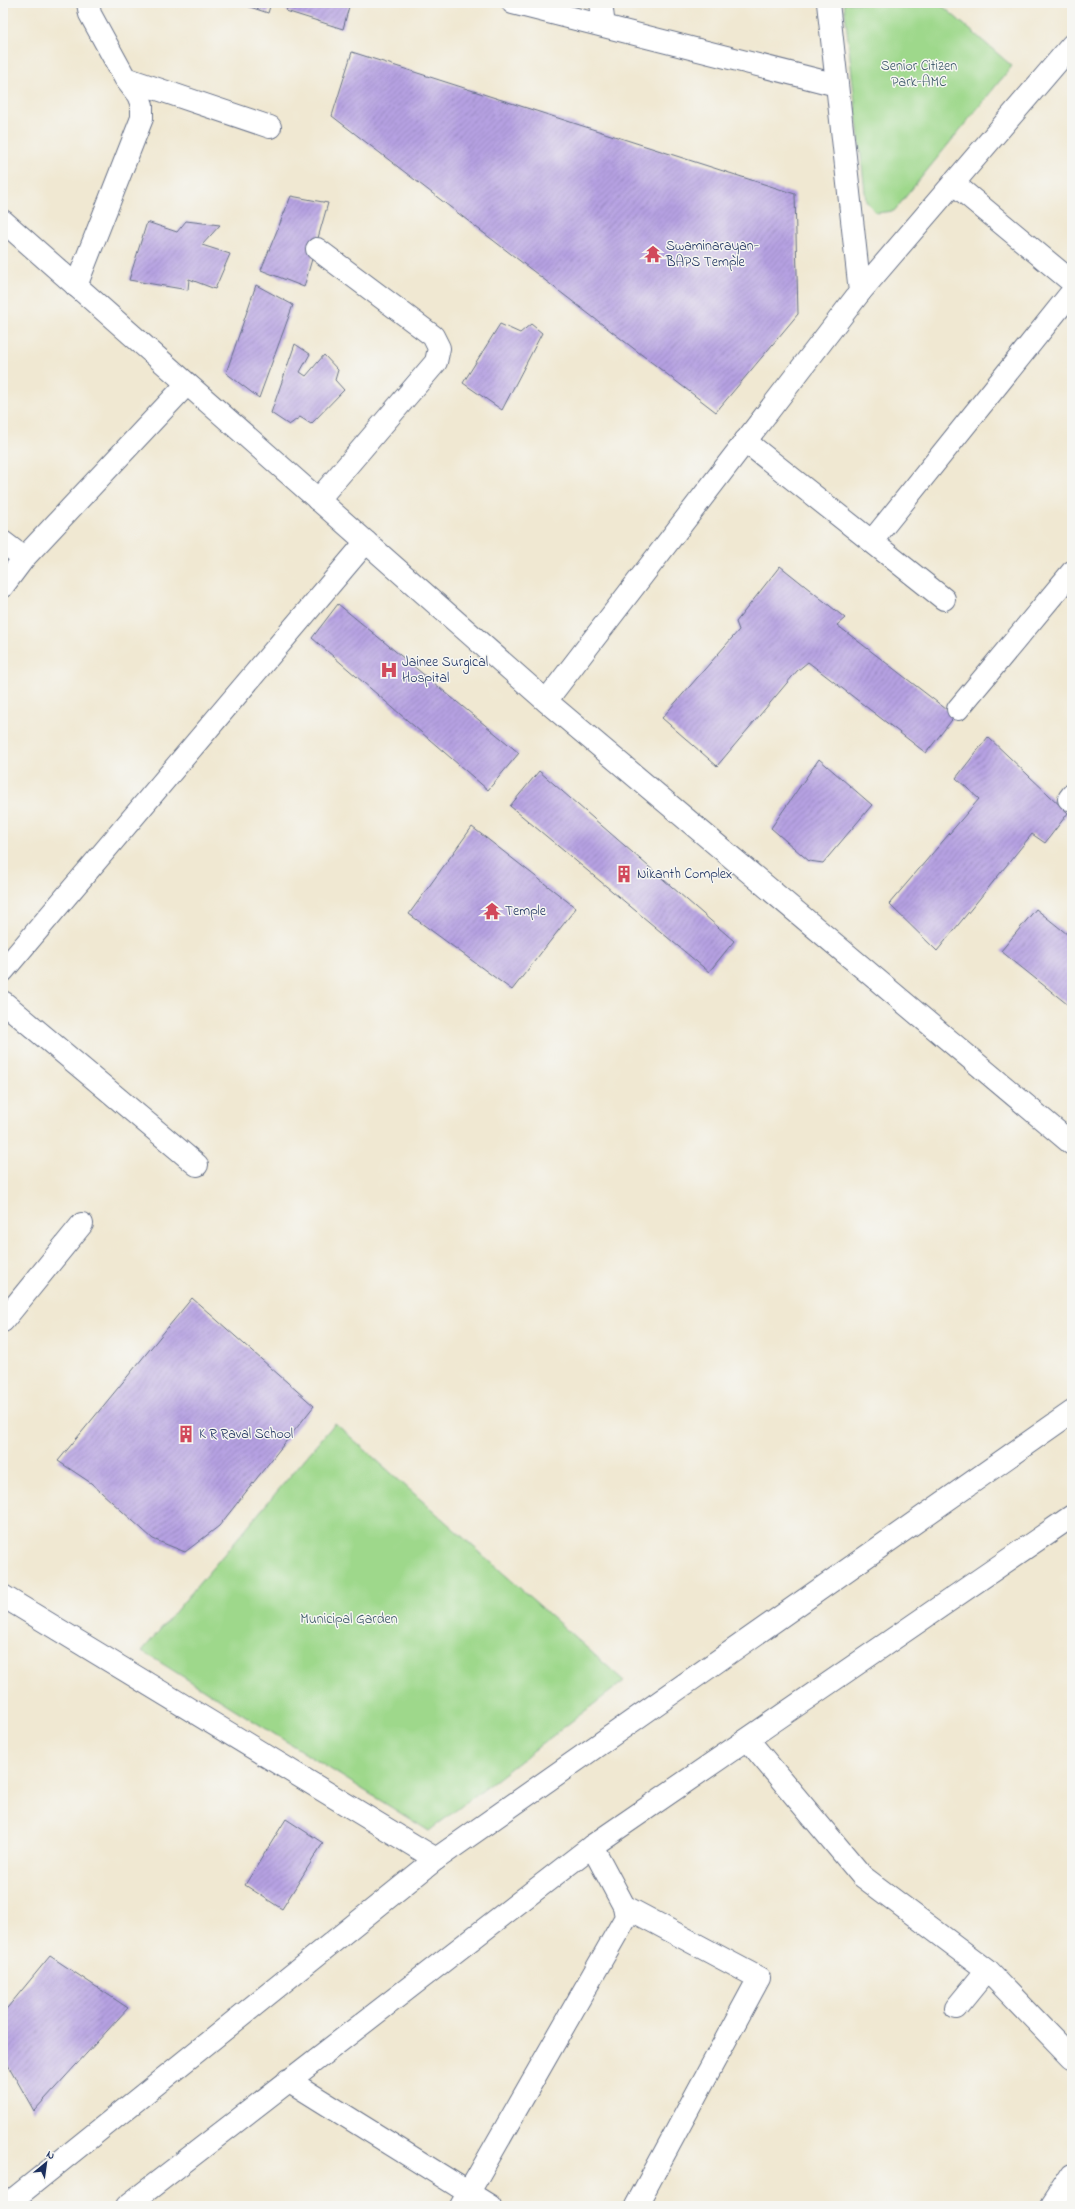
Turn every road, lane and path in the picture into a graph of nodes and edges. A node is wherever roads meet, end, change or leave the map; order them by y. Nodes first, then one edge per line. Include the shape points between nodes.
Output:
1 (88, 3) edge
2 (513, 3) edge
3 (601, 3) edge
4 (828, 3) edge
5 (604, 26) junction
6 (1072, 45) edge
7 (125, 78) junction
8 (837, 85) junction
9 (270, 127) dead end
10 (952, 183) junction
11 (3, 221) edge
12 (317, 249) dead end
13 (1072, 282) edge
14 (76, 286) junction
15 (860, 292) junction
16 (1072, 292) edge
17 (187, 384) junction
18 (745, 440) junction
19 (318, 500) junction
20 (872, 541) junction
21 (3, 542) edge
22 (366, 542) junction
23 (24, 558) junction
24 (1072, 572) edge
25 (3, 586) edge
26 (944, 599) dead end
27 (546, 701) junction
28 (958, 709) dead end
29 (3, 971) edge
30 (3, 1002) edge
31 (1072, 1144) edge
32 (197, 1165) dead end
33 (82, 1224) dead end
34 (3, 1321) edge
35 (1072, 1412) edge
36 (1072, 1516) edge
37 (3, 1596) edge
38 (748, 1740) junction
39 (592, 1846) junction
40 (436, 1859) junction
41 (624, 1906) junction
42 (987, 1970) junction
43 (956, 2008) dead end
44 (1072, 2058) edge
45 (288, 2080) junction
46 (1072, 2174) edge
47 (464, 2200) edge
48 (5, 2206) edge
49 (127, 2206) edge
50 (490, 2206) edge
51 (636, 2206) edge
52 (1051, 2206) edge

1 - 7 street via 90,14
2 - 5 street
3 - 5 street
4 - 8 street
5 - 8 street
6 - 10 street
7 - 9 street
7 - 14 street via 138,95 142,105 142,118
8 - 15 street
10 - 13 street
10 - 15 street
11 - 14 street
12 - 19 street via 433,336 439,348 436,362
14 - 17 street
15 - 18 street
16 - 20 street
17 - 19 street
17 - 23 street
18 - 20 street
18 - 27 street
19 - 22 street
20 - 26 street
21 - 23 street
22 - 27 street
22 - 29 street
23 - 25 street
24 - 28 street
27 - 31 street
30 - 32 street
33 - 34 street
35 - 40 street
36 - 38 street
37 - 40 street
38 - 39 street
38 - 42 street via 862,1876
39 - 41 street
39 - 45 street
40 - 48 street
41 - 47 street via 626,1917
41 - 51 street via 759,1978
42 - 43 street
42 - 44 street
45 - 47 street
45 - 49 street
46 - 52 street
47 - 50 street

